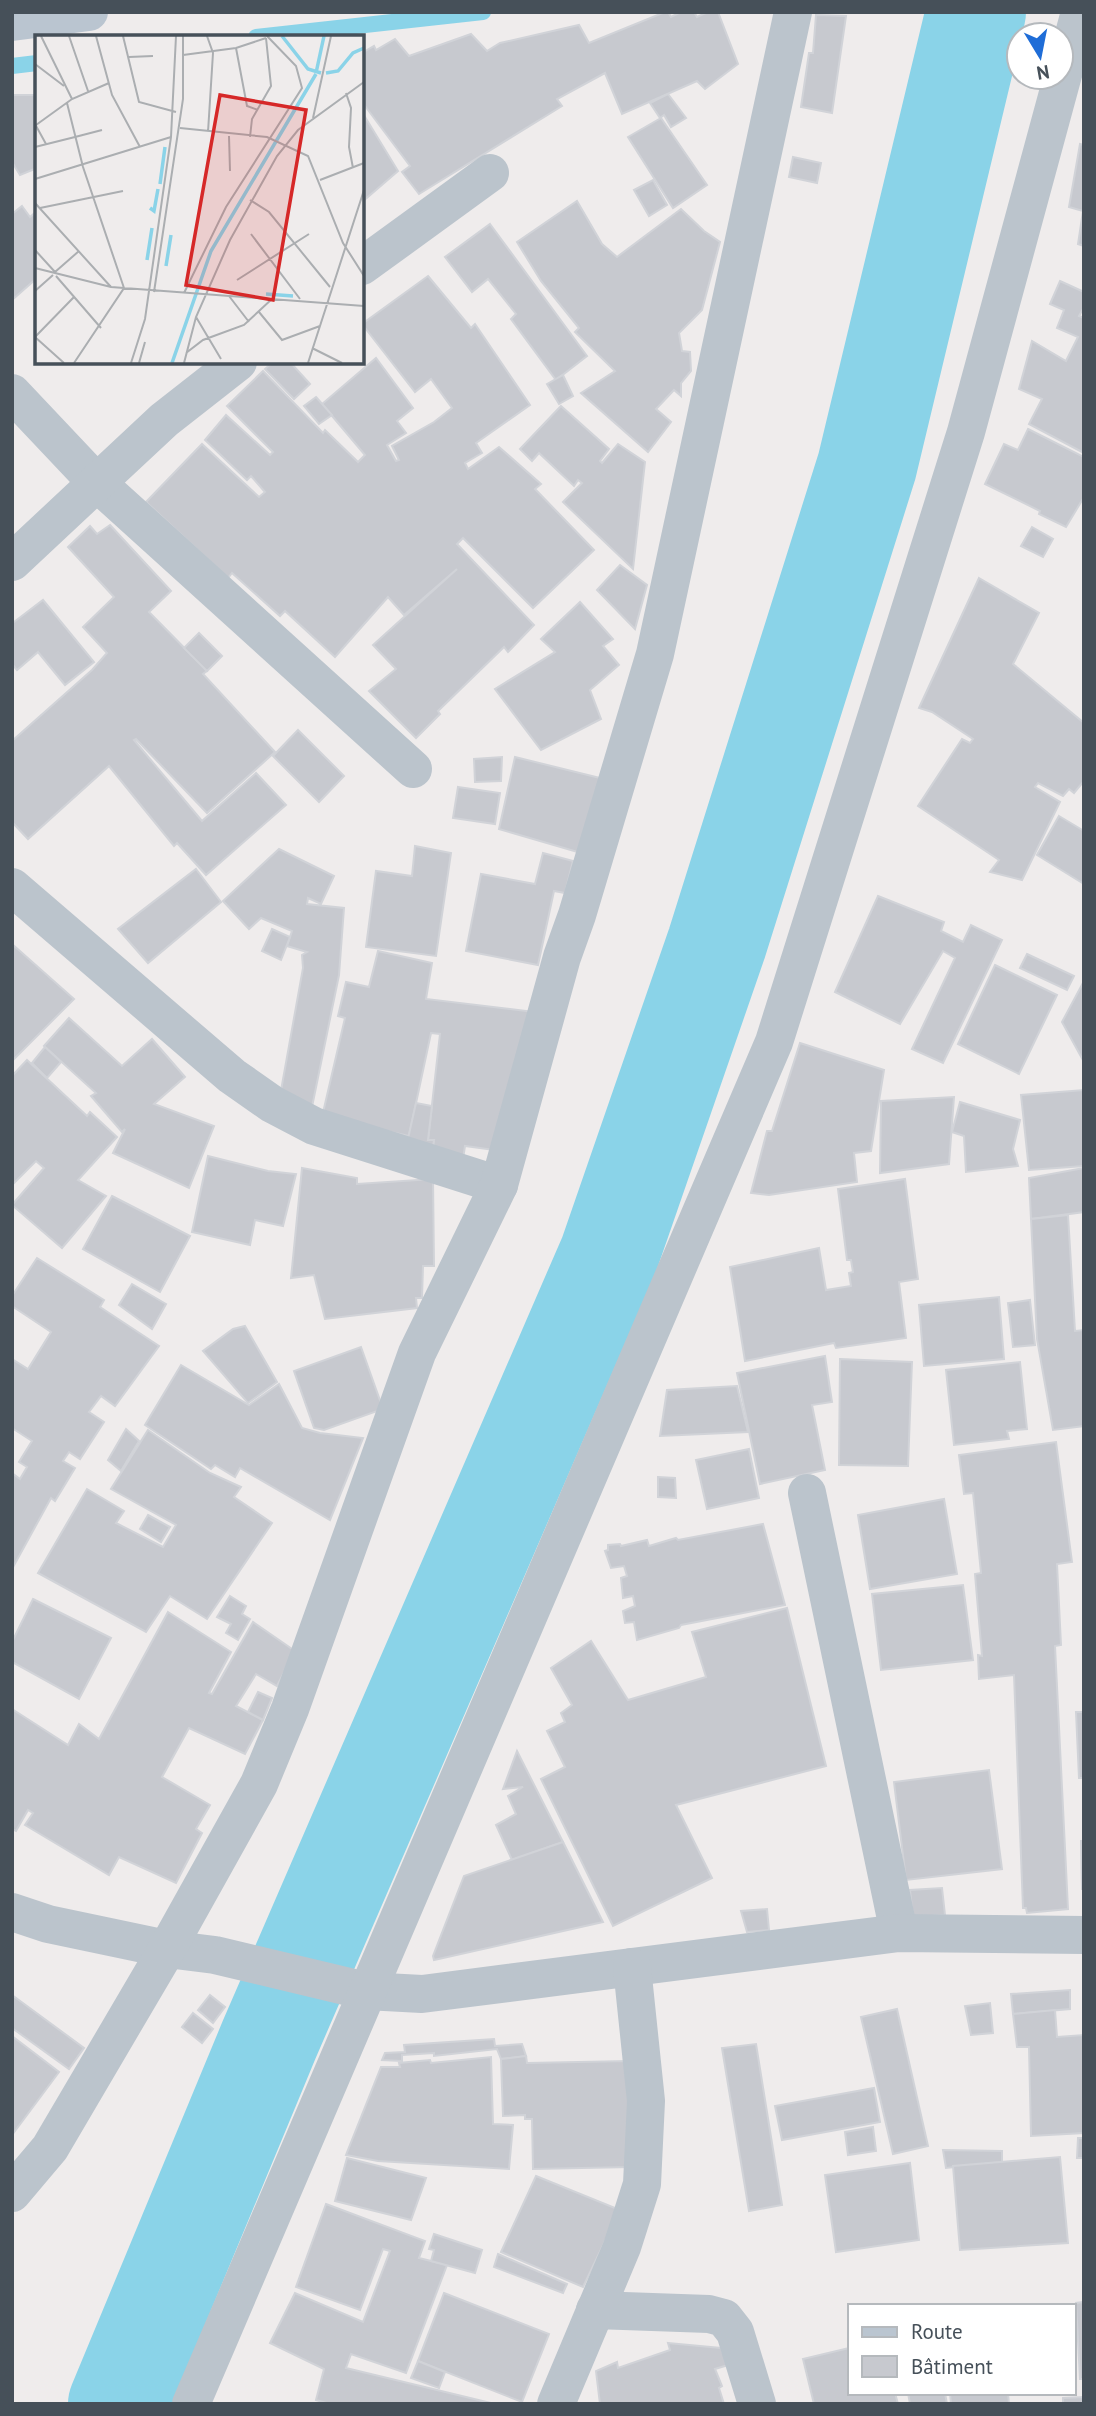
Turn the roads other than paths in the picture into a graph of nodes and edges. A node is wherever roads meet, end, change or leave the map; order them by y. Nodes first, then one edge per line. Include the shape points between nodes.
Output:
1 (89, 12) edge
2 (793, 12) edge
3 (1080, 12) edge
4 (12, 22) edge
5 (490, 173) dead end
6 (364, 265) edge
7 (235, 364) edge
8 (12, 393) edge
9 (96, 482) junction
10 (12, 562) edge
11 (413, 769) dead end
12 (12, 887) edge
13 (499, 1185) junction
14 (807, 1493) dead end
15 (12, 1913) edge
16 (899, 1933) junction
17 (1084, 1935) edge
18 (167, 1949) junction
19 (632, 1967) junction
20 (366, 1991) junction
21 (12, 2193) edge
22 (595, 2310) junction
23 (191, 2404) edge
24 (556, 2404) edge
25 (757, 2404) edge

1 - 4 main road
2 - 13 street via 655,654 562,957
3 - 20 street via 966,432 774,1042
5 - 6 street
7 - 9 street via 163,420
8 - 9 street
9 - 10 street
9 - 11 street
12 - 13 street via 232,1076 272,1104 314,1126
13 - 18 street via 417,1353 259,1784
14 - 16 street
15 - 18 street
16 - 17 street
16 - 19 street
18 - 20 street via 215,1955
18 - 21 street via 50,2148
19 - 20 street via 422,1994
19 - 22 street via 646,2101 642,2184 622,2248
20 - 23 street
22 - 24 street
22 - 25 street via 724,2318 735,2332

